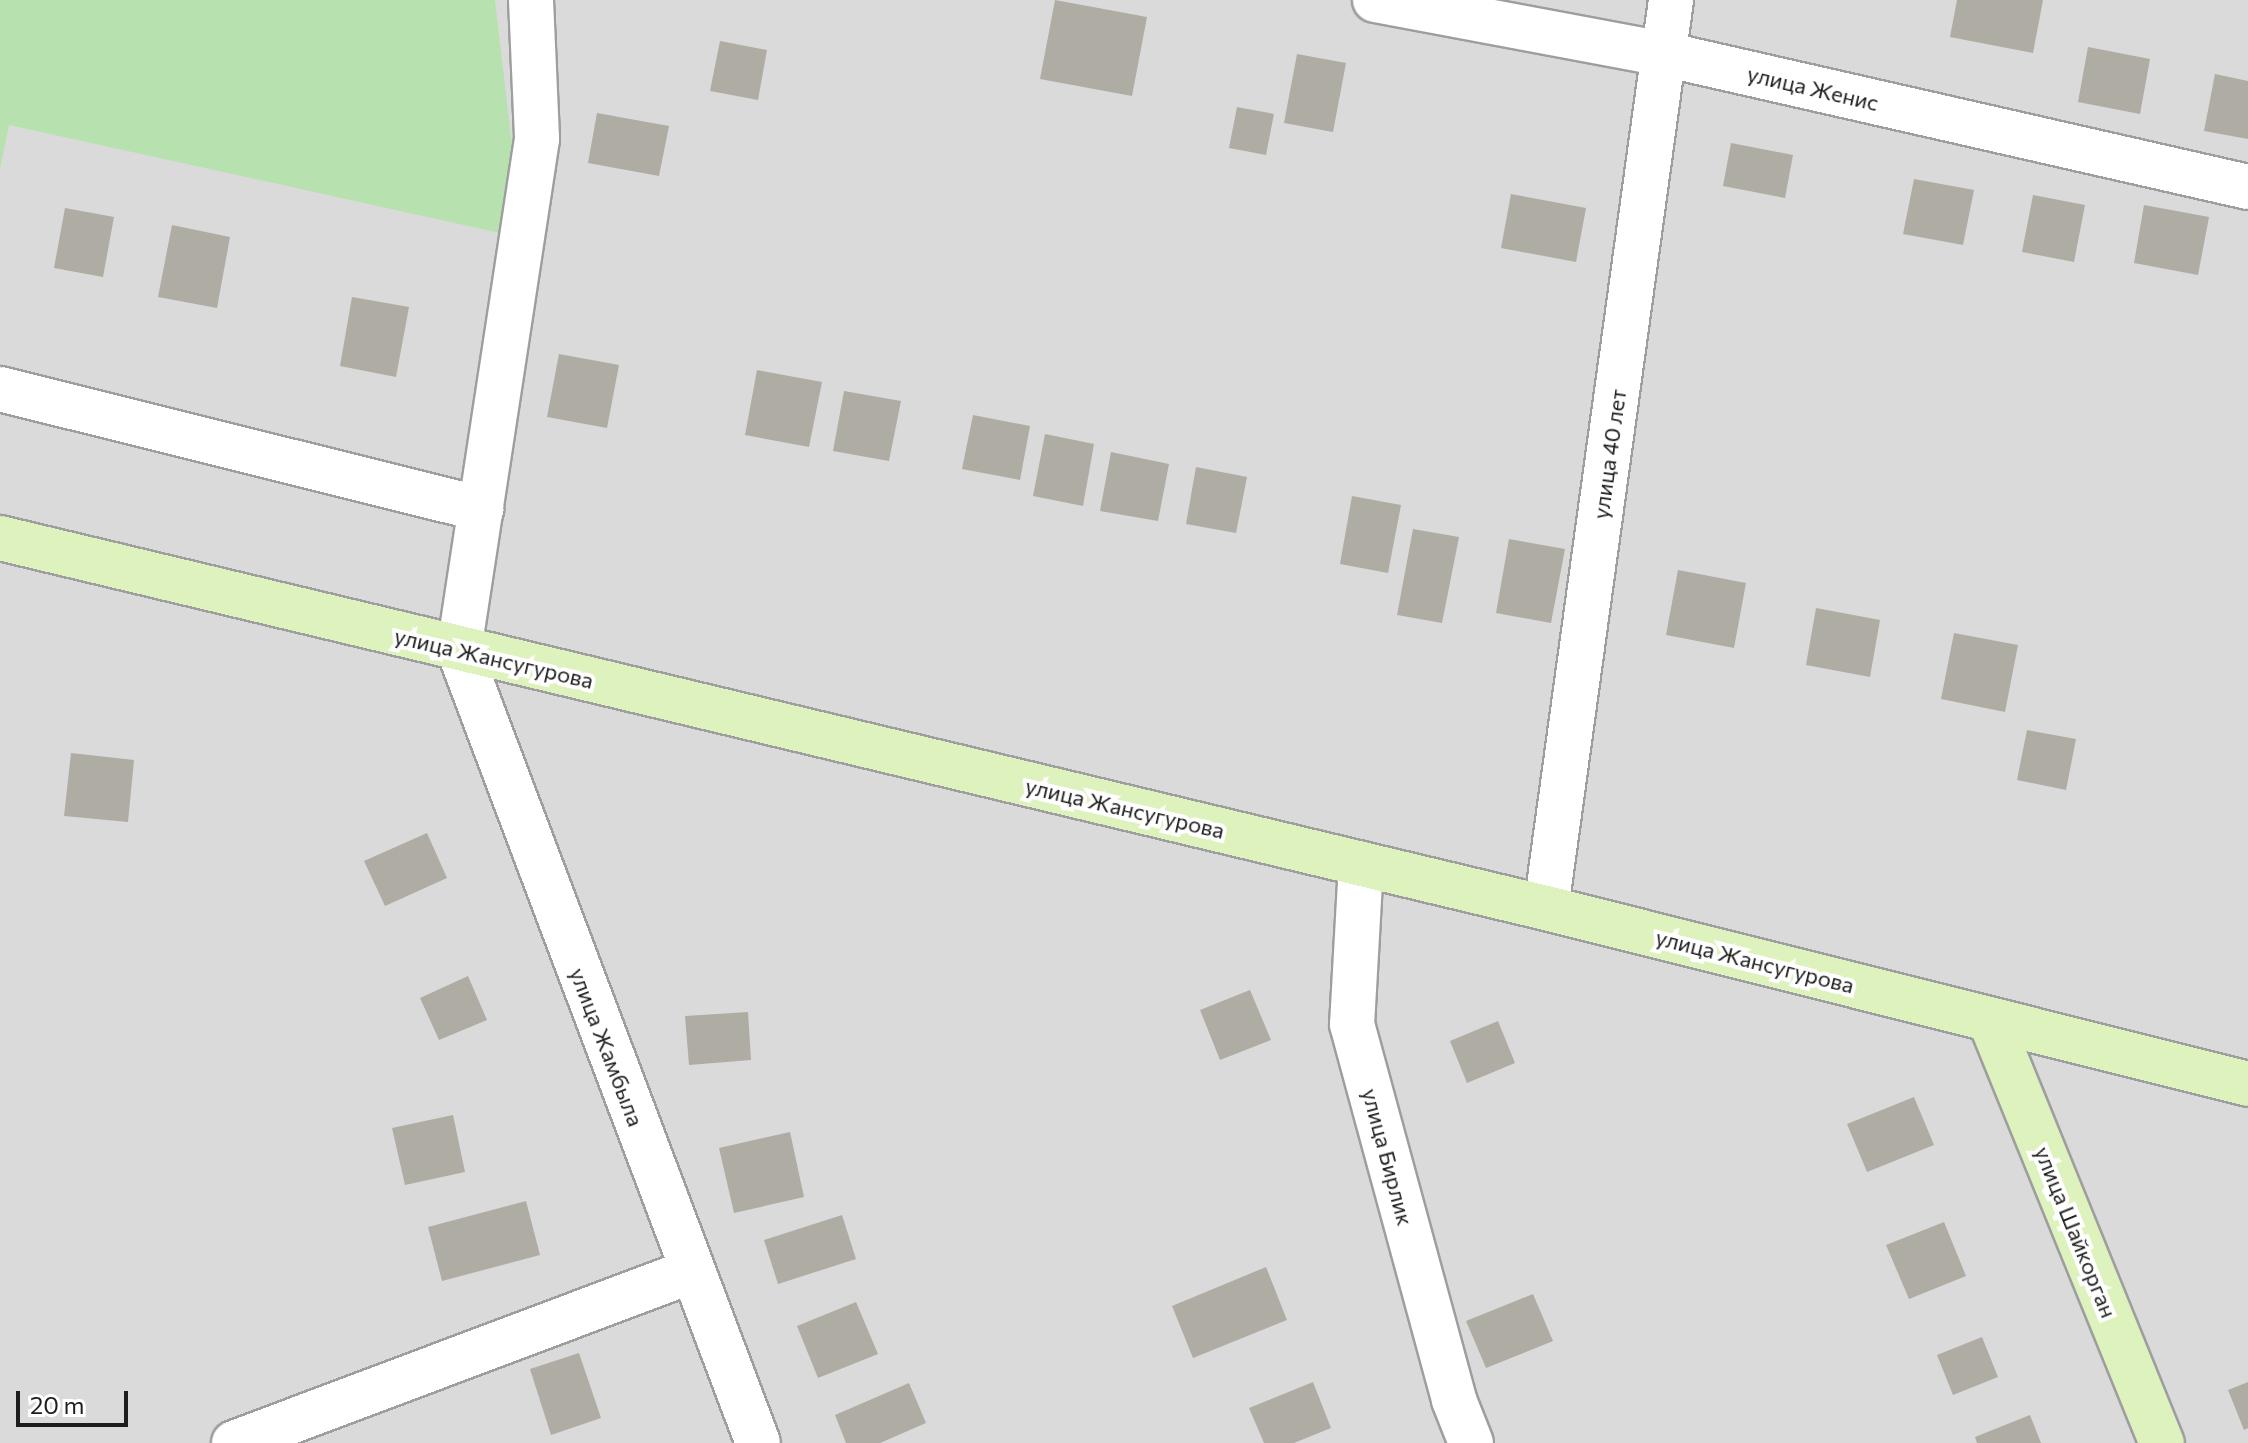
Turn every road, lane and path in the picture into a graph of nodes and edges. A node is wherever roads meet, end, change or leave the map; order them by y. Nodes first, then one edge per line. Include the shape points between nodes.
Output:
1 (531, 0) edge
2 (1375, 0) edge
3 (1671, 0) edge
4 (1664, 54) junction
5 (2248, 187) edge
6 (0, 389) edge
7 (481, 509) junction
8 (0, 538) edge
9 (459, 650) junction
10 (1361, 864) junction
11 (1546, 908) junction
12 (1990, 1020) junction
13 (2248, 1084) edge
14 (691, 1271) junction
15 (234, 1443) edge
16 (758, 1443) edge
17 (1471, 1443) edge
18 (2162, 1443) edge

1 - 7 street via 537,139
2 - 4 street, улица Женис
3 - 4 street, улица 40 лет
4 - 5 street, улица Женис
4 - 11 street, улица 40 лет
6 - 7 street
7 - 9 street
8 - 9 main road, улица Жансугурова
9 - 10 main road, улица Жансугурова
9 - 14 street, улица Жамбыла
10 - 11 main road, улица Жансугурова
10 - 17 street, улица Бирлик via 1352,1024 1454,1400
11 - 12 main road, улица Жансугурова
12 - 13 main road, улица Жансугурова
12 - 18 main road, улица Шайкорган
14 - 15 street
14 - 16 street, улица Жамбыла

